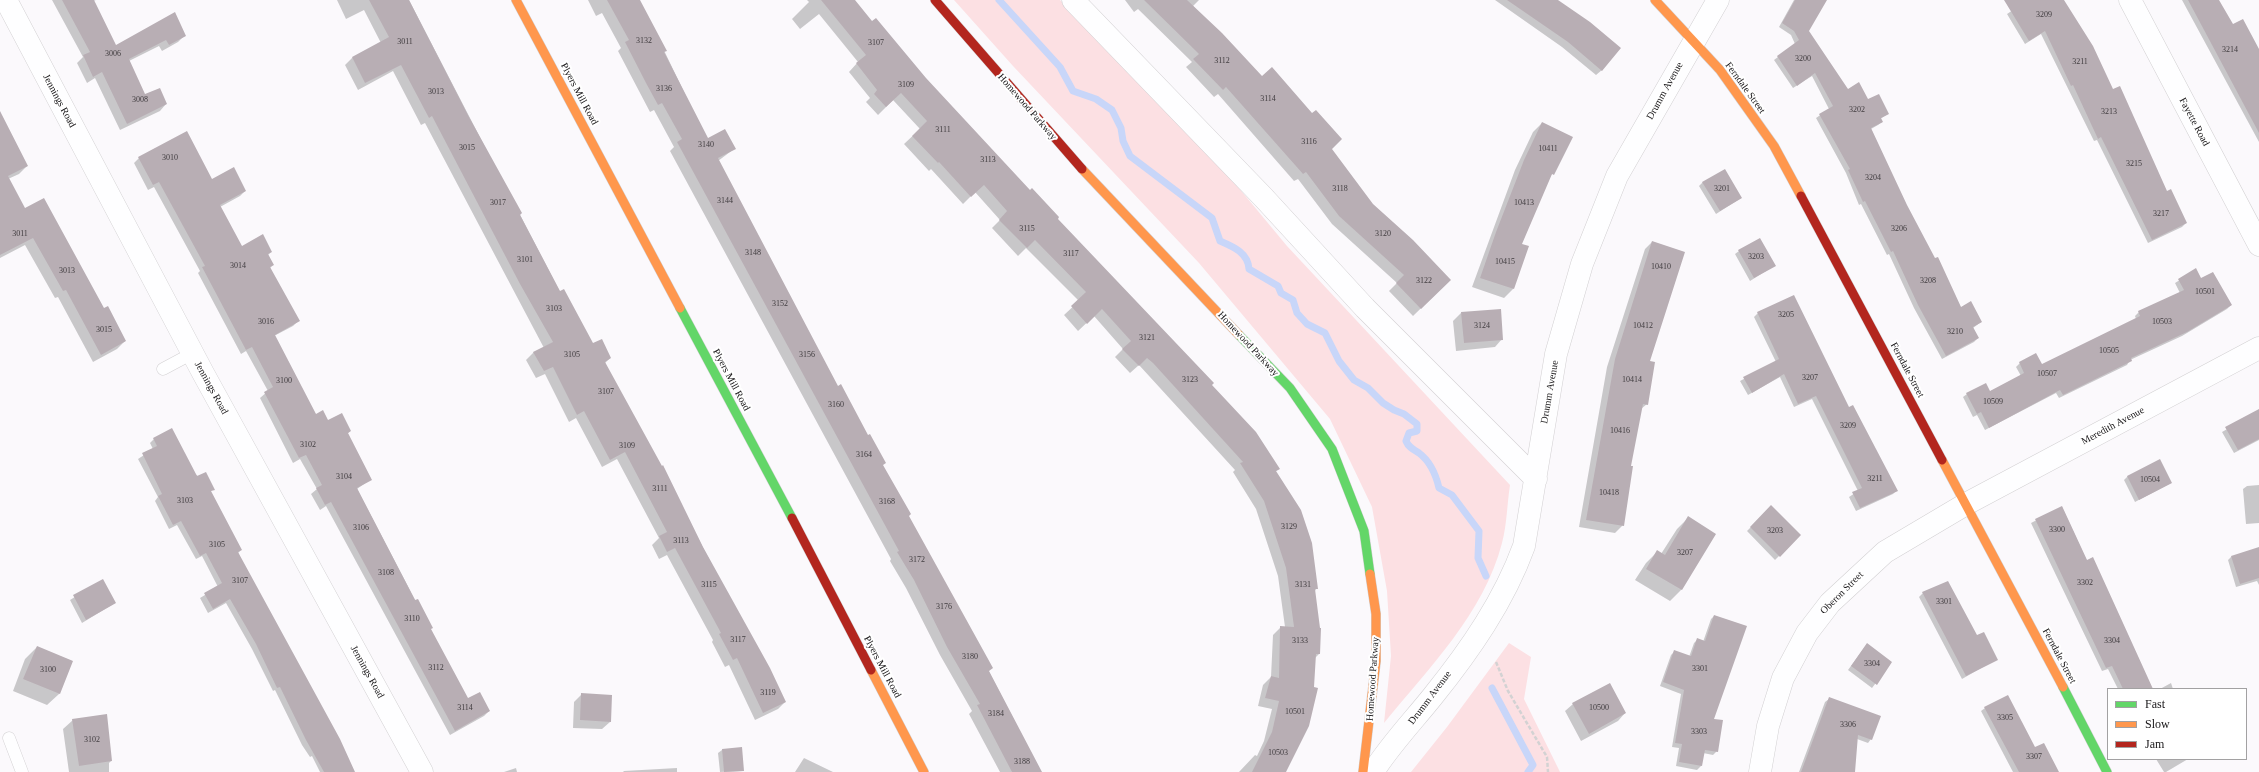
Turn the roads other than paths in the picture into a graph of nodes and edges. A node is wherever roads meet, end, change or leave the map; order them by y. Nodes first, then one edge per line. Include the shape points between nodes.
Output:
1 (6, 0) edge
2 (516, 0) edge
3 (935, 0) edge
4 (1073, 0) edge
5 (1655, 0) edge
6 (1718, 0) edge
7 (2130, 0) edge
8 (1694, 40) junction
9 (2259, 244) edge
10 (2259, 348) edge
11 (193, 353) junction
12 (163, 369) dead end
13 (1536, 479) junction
14 (1966, 504) junction
15 (9, 738) dead end
16 (22, 772) edge
17 (422, 772) edge
18 (924, 772) edge
19 (1363, 772) edge
20 (1373, 772) edge
21 (1760, 772) edge
22 (2107, 772) edge

1 - 11 street, Jennings Road
2 - 18 street, Plyers Mill Road via 760,457
3 - 19 street, Homewood Parkway via 1062,148 1290,388 1332,449 1364,530 1376,614 1376,661
4 - 13 street via 1264,198 1365,308
5 - 8 street, Ferndale Street
6 - 8 street, Drumm Avenue
7 - 9 street, Fayette Road
8 - 13 street, Drumm Avenue via 1617,176 1582,264 1556,354
8 - 14 street, Ferndale Street via 1720,70 1774,146
10 - 14 street, Meredith Avenue
11 - 12 lane
11 - 17 street, Jennings Road
13 - 20 street, Drumm Avenue via 1524,546 1497,607 1435,694
14 - 21 street, Oberon Street via 1885,552 1821,614 1807,633 1783,678 1768,726
14 - 22 street, Ferndale Street
15 - 16 lane

